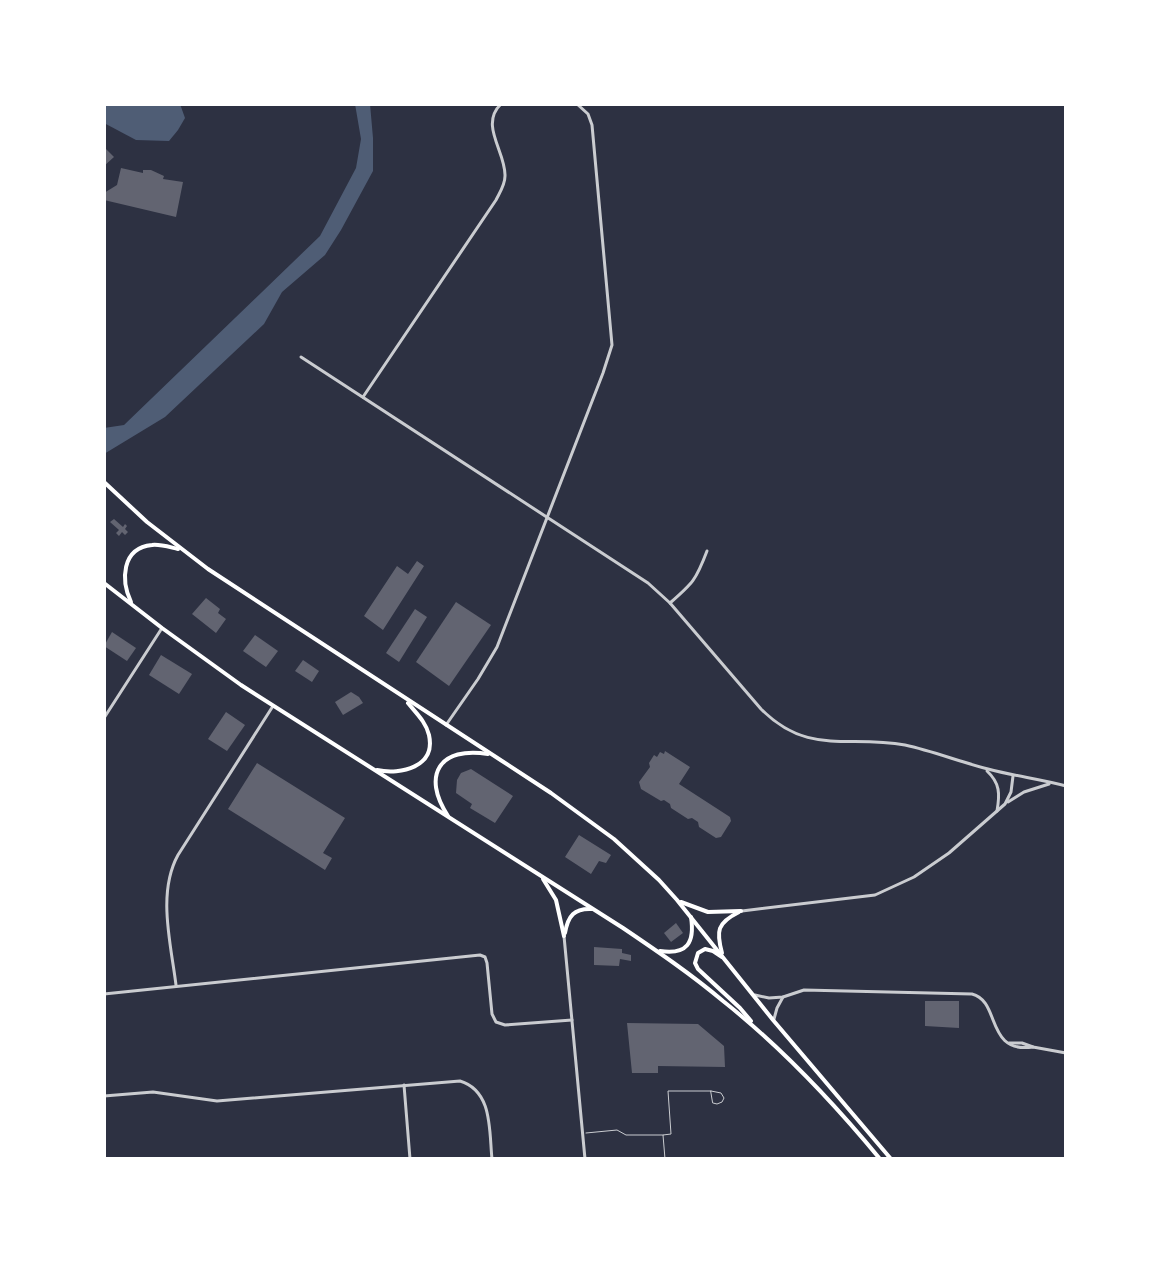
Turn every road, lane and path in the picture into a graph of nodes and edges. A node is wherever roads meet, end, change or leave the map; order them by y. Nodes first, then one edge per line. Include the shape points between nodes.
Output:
1 (501, 104) edge
2 (577, 104) edge
3 (301, 357) dead end
4 (363, 397) junction
5 (104, 482) edge
6 (547, 517) junction
7 (180, 549) junction
8 (707, 551) dead end
9 (104, 583) edge
10 (670, 603) junction
11 (133, 606) junction
12 (162, 628) junction
13 (404, 698) junction
14 (273, 706) junction
15 (104, 718) edge
16 (446, 725) junction
17 (491, 754) junction
18 (984, 768) junction
19 (374, 770) junction
20 (1013, 776) junction
21 (1051, 783) junction
22 (1066, 786) edge
23 (1005, 804) junction
24 (997, 811) junction
25 (449, 817) junction
26 (539, 874) junction
27 (677, 900) junction
28 (593, 909) junction
29 (741, 911) junction
30 (691, 916) junction
31 (564, 936) junction
32 (658, 951) junction
33 (723, 955) junction
34 (727, 961) junction
35 (176, 985) junction
36 (104, 994) edge
37 (754, 995) junction
38 (783, 997) junction
39 (572, 1020) junction
40 (773, 1020) junction
41 (761, 1034) junction
42 (1066, 1053) edge
43 (404, 1085) junction
44 (711, 1091) dead end
45 (104, 1096) edge
46 (583, 1133) junction
47 (663, 1135) junction
48 (410, 1159) edge
49 (492, 1159) edge
50 (585, 1159) edge
51 (665, 1159) edge
52 (880, 1159) edge
53 (891, 1159) edge

1 - 4 street via 492,124 505,170 502,190
2 - 6 street via 592,125 612,345
3 - 4 street
4 - 6 street
5 - 7 highway
6 - 10 street
6 - 16 street via 497,647
7 - 11 highway via 147,546 130,557 124,578
7 - 13 highway
8 - 10 street via 693,583
9 - 11 highway
10 - 18 street via 761,709 787,730 815,740 897,743
11 - 12 highway
12 - 14 highway
12 - 15 street
13 - 16 highway
13 - 19 highway via 426,725 428,749 409,770
14 - 19 highway
14 - 35 street via 171,870 166,902
16 - 17 highway
17 - 25 highway via 461,752 441,766 435,790
17 - 27 highway via 594,822
18 - 20 street
18 - 24 street via 998,786
19 - 25 highway
20 - 21 street
20 - 23 street
21 - 22 street
21 - 23 street
23 - 24 street
24 - 29 street via 949,853 875,895
25 - 26 highway
26 - 28 highway
26 - 31 highway via 556,900
27 - 29 highway via 708,912
27 - 30 highway
28 - 31 highway via 572,914
28 - 32 highway
29 - 33 highway via 719,929
30 - 32 highway via 693,932 686,947
30 - 33 highway
31 - 39 street
32 - 41 highway
33 - 34 highway
34 - 37 highway
34 - 41 highway via 705,949 694,960
35 - 36 street
35 - 39 street via 480,955 487,963 496,1022
37 - 38 street
37 - 40 highway
38 - 40 street
38 - 42 street via 804,990 972,994 984,1001 998,1033 1009,1043
39 - 46 street
40 - 53 highway
41 - 52 highway
43 - 45 street via 217,1101 153,1092
43 - 48 street
43 - 49 street via 452,1080 472,1085 485,1103
44 - 47 lane via 668,1091 671,1134
46 - 47 lane
46 - 50 street
47 - 51 lane

